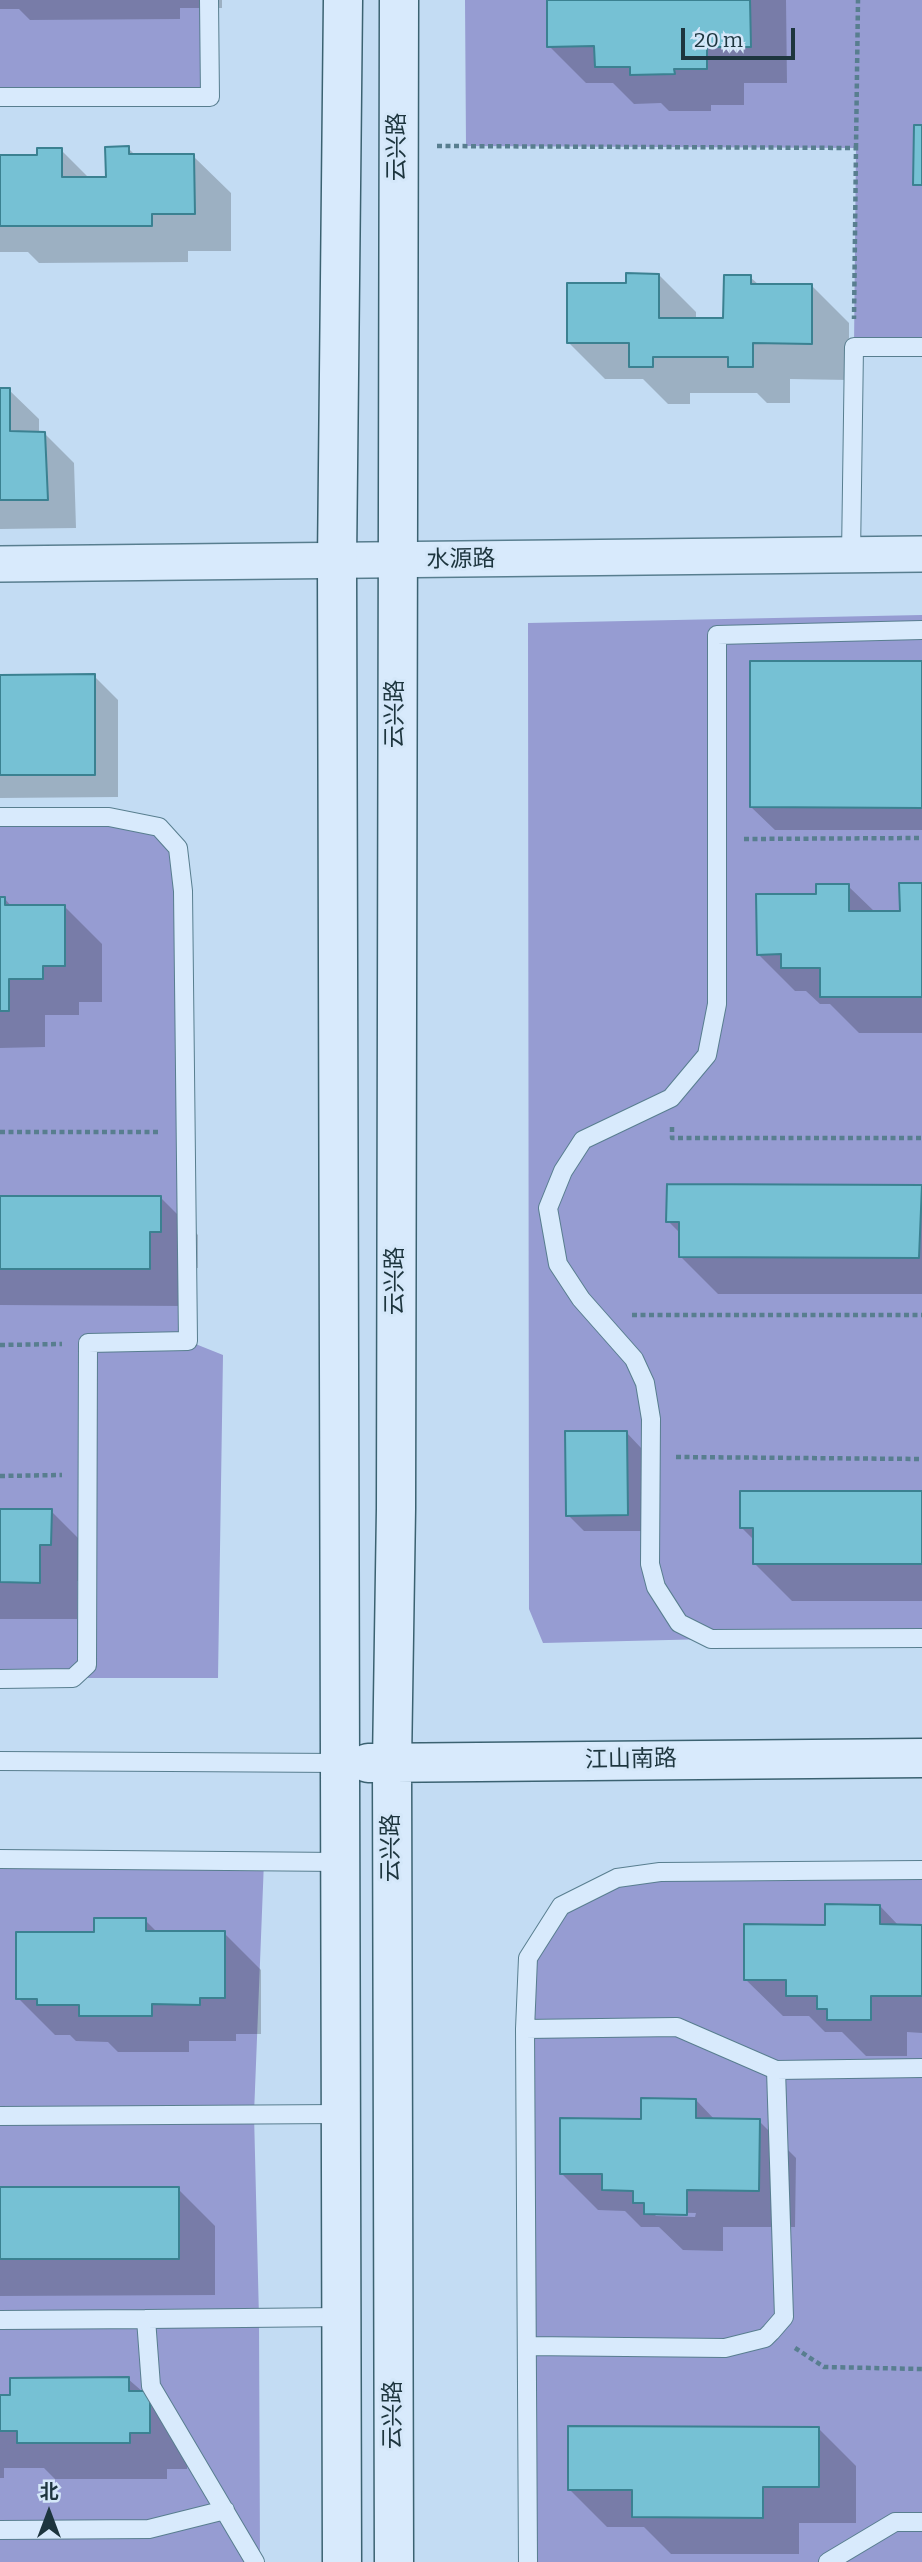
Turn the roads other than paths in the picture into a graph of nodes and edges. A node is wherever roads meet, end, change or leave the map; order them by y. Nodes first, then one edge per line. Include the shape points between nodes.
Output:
1 (209, 0) edge
2 (343, 0) edge
3 (398, 0) edge
4 (0, 97) edge
5 (922, 347) edge
6 (922, 554) edge
7 (852, 555) junction
8 (337, 561) junction
9 (396, 561) junction
10 (0, 564) edge
11 (922, 630) edge
12 (0, 817) edge
13 (922, 1638) edge
14 (0, 1679) edge
15 (922, 1758) edge
16 (0, 1762) edge
17 (340, 1763) junction
18 (392, 1763) junction
19 (0, 1858) edge
20 (340, 1862) junction
21 (922, 1870) edge
22 (525, 2029) junction
23 (922, 2068) edge
24 (776, 2070) junction
25 (341, 2114) junction
26 (0, 2116) edge
27 (341, 2317) junction
28 (146, 2319) junction
29 (0, 2320) edge
30 (527, 2346) junction
31 (225, 2510) junction
32 (922, 2522) edge
33 (0, 2530) edge
34 (255, 2562) edge
35 (342, 2562) edge
36 (394, 2562) edge
37 (528, 2562) edge
38 (828, 2562) edge

1 - 4 lane via 210,97
2 - 8 street
3 - 9 street, 云兴路
5 - 7 lane via 854,347
6 - 7 street, 水源路
7 - 9 street, 水源路
8 - 9 street, 水源路
8 - 10 street, 水源路
8 - 17 street
9 - 18 street, 云兴路
11 - 13 lane via 717,635 717,1004 707,1055 671,1098 583,1139 548,1208 558,1264 594,1315 634,1359 645,1383 651,1419 650,1564 656,1587 679,1623 711,1639
12 - 14 lane via 109,817 159,827 178,848 183,891 188,1341 88,1343 87,1665 73,1678
15 - 18 street, 江山南路
16 - 17 lane
17 - 18 street, 江山南路
17 - 20 street
18 - 36 street, 云兴路
19 - 20 lane
20 - 25 street
21 - 22 lane via 660,1872 617,1878 561,1906 528,1958
22 - 24 lane via 677,2027
22 - 30 lane
23 - 24 lane
24 - 30 lane via 784,2317 771,2332 765,2338 725,2348
25 - 26 lane
25 - 27 street
27 - 28 lane
27 - 35 street
28 - 29 lane
28 - 31 lane via 151,2386
30 - 37 lane
31 - 33 lane via 149,2529
31 - 34 lane
32 - 38 lane via 895,2522

